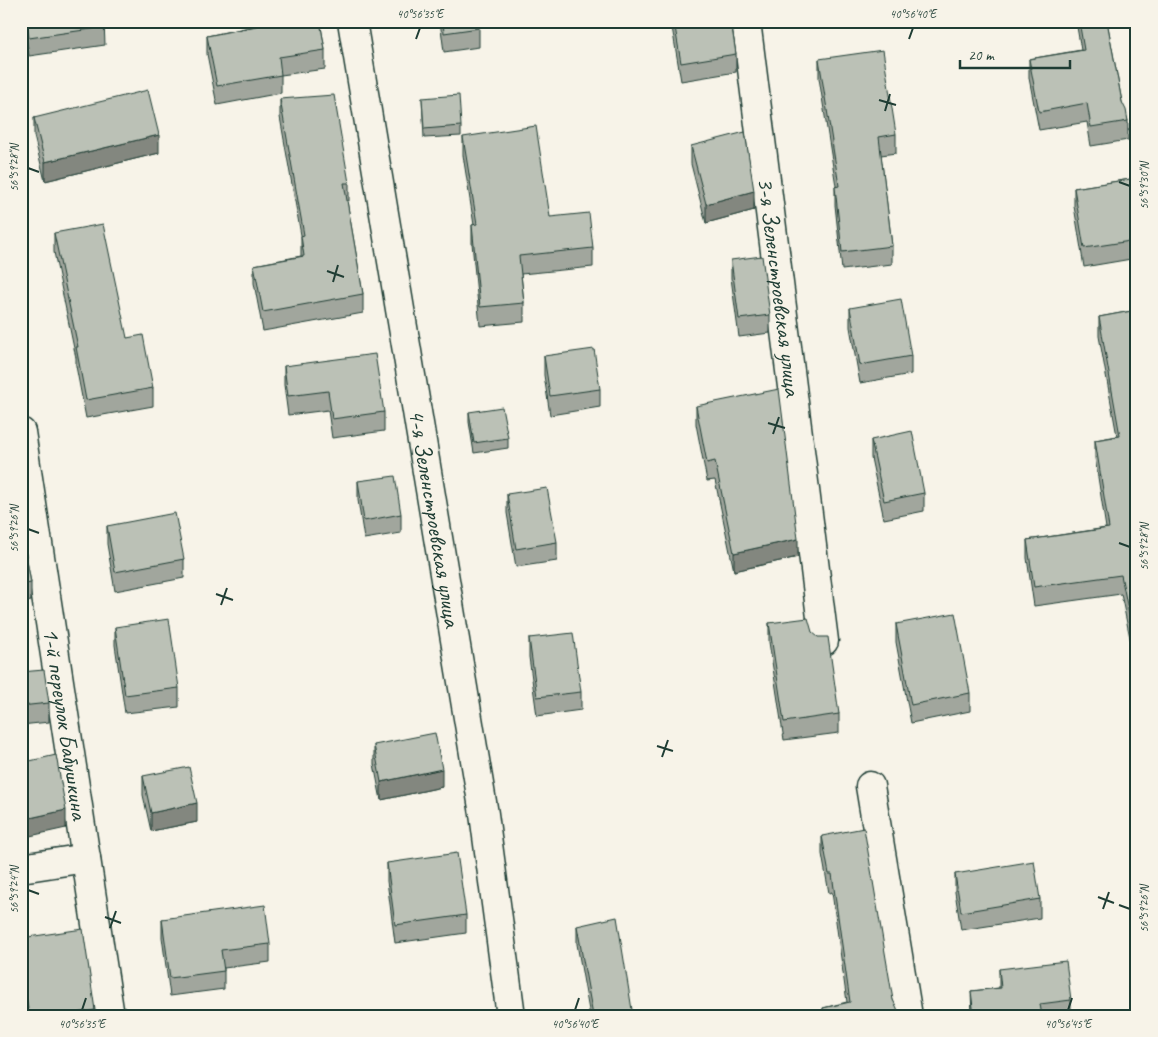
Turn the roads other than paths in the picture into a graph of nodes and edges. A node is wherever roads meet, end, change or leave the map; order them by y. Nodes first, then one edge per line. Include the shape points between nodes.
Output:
1 (352, 21) edge
2 (746, 21) edge
3 (1120, 21) edge
4 (1137, 118) edge
5 (21, 432) edge
6 (824, 642) edge
7 (870, 786) dead end
8 (86, 858) junction
9 (21, 868) edge
10 (110, 1016) edge
11 (511, 1016) edge
12 (908, 1016) edge

1 - 11 street, 4-я Зеленстроевская улица via 484,814
2 - 6 street, 3-я Зеленстроевская улица
3 - 4 street
5 - 8 street, 1-й переулок Бабушкина
7 - 12 street
8 - 9 street
8 - 10 street, 1-й переулок Бабушкина

